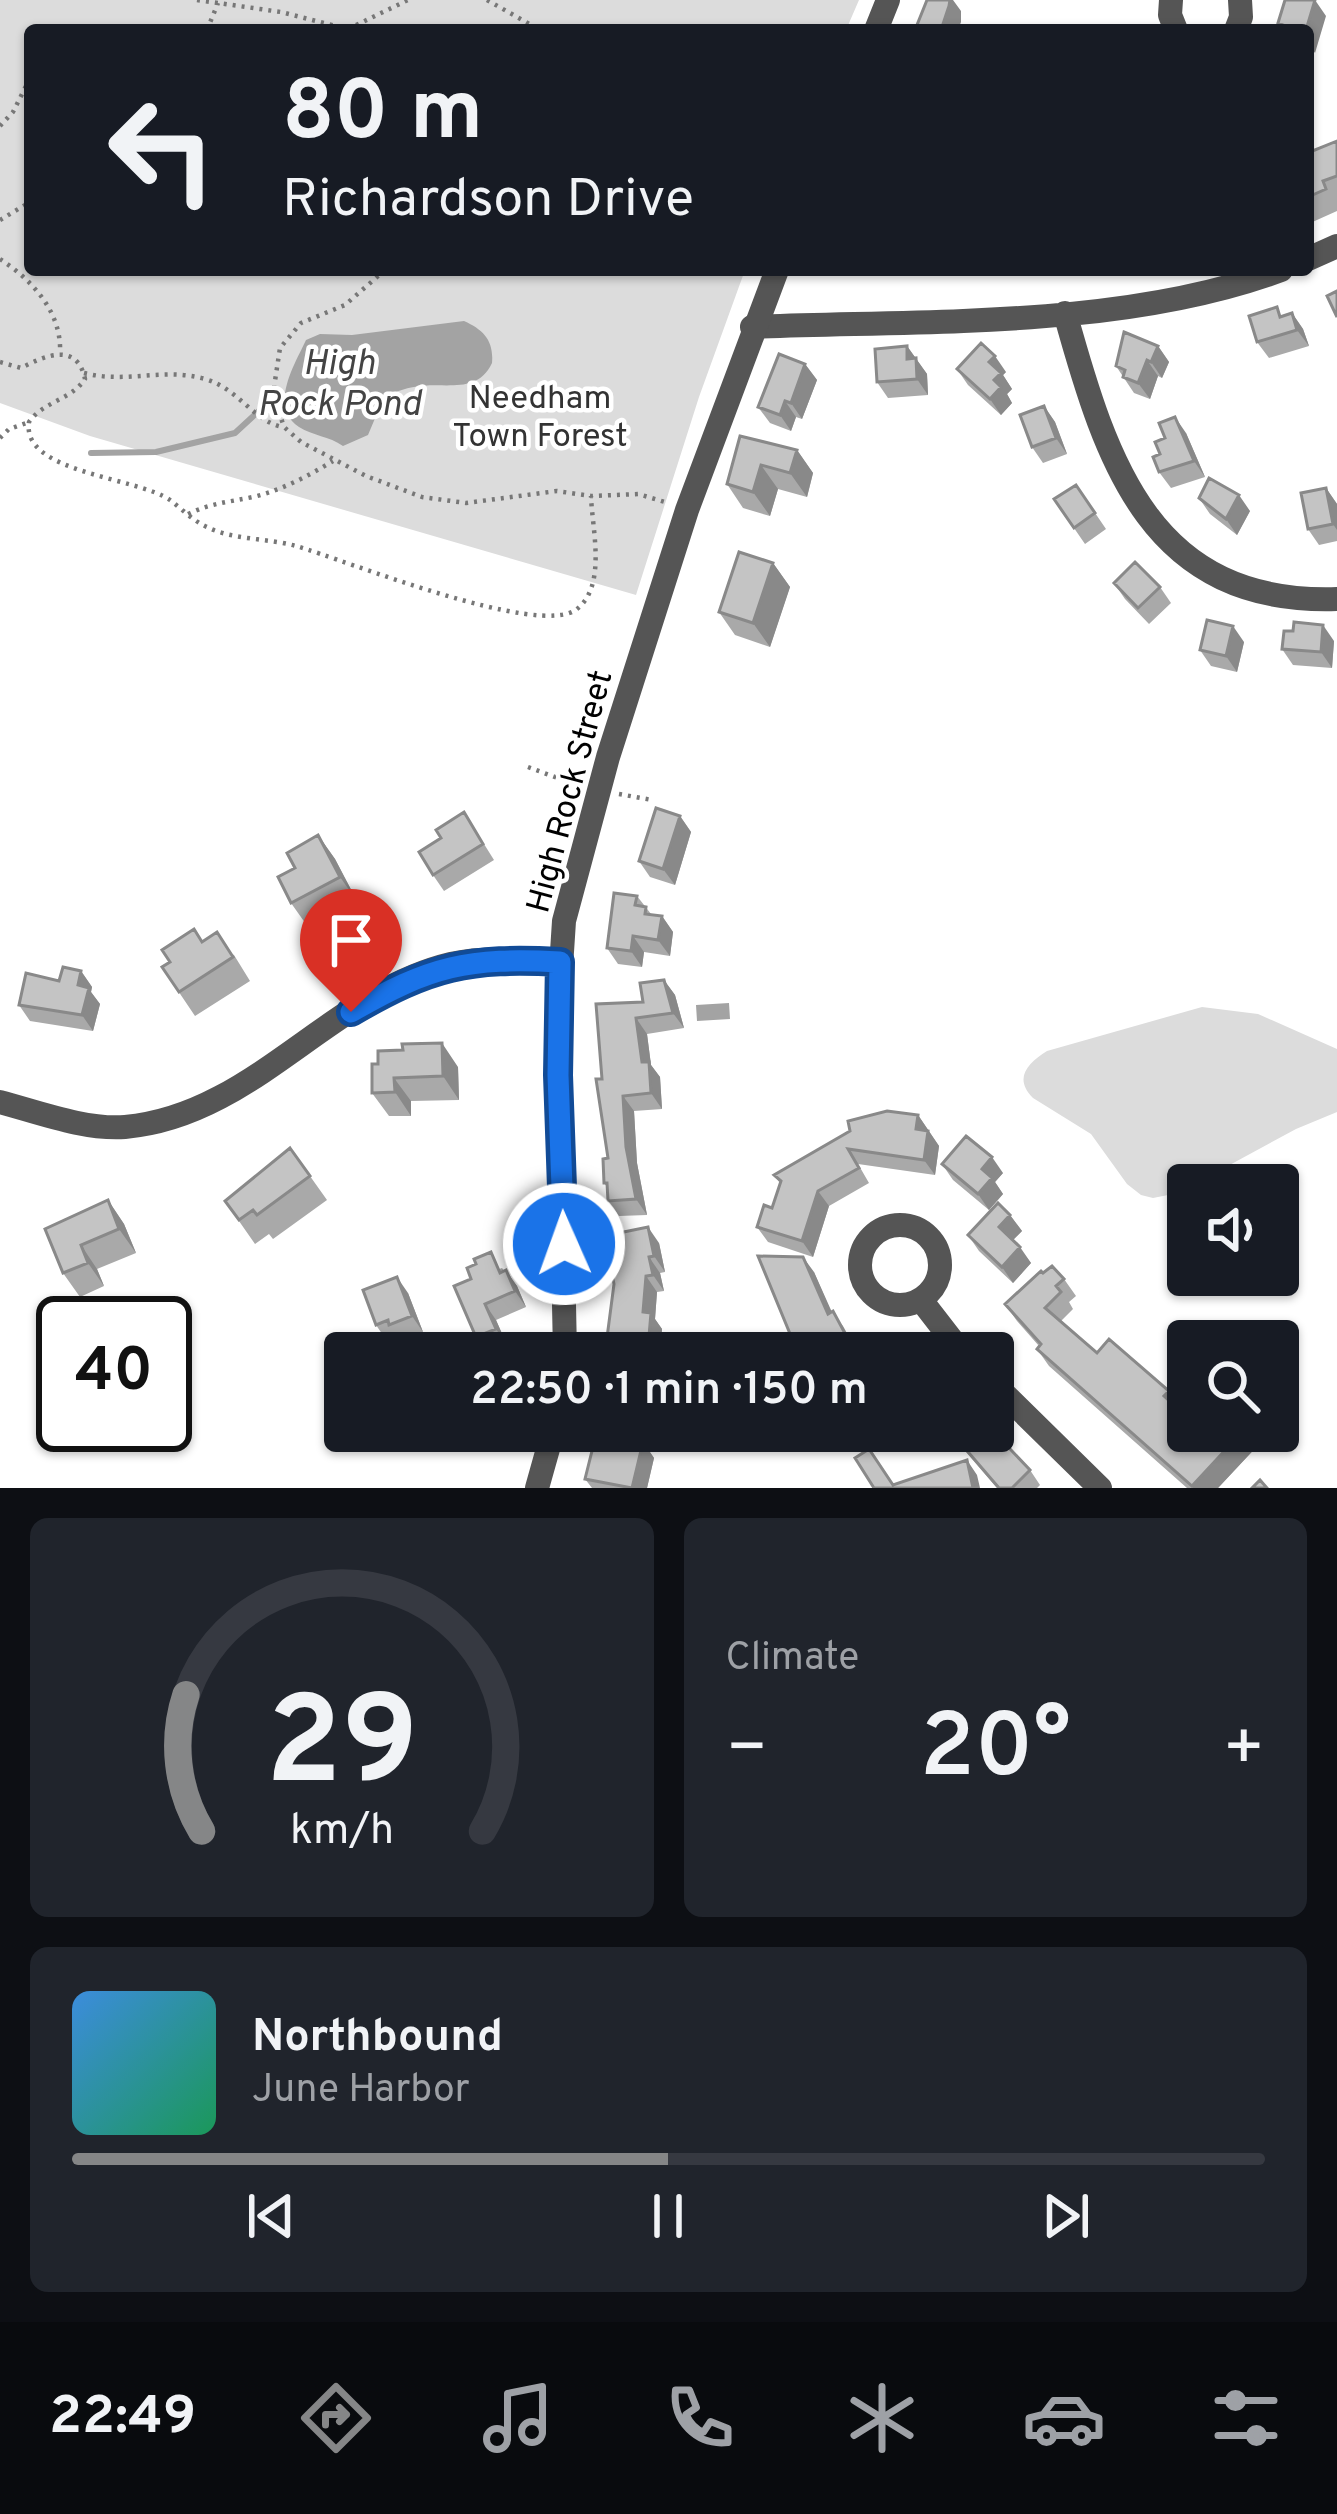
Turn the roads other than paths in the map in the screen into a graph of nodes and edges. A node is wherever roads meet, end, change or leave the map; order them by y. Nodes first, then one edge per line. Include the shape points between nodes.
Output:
1 (774, 276) edge
2 (1261, 276) edge
3 (1065, 313) junction
4 (752, 327) junction
5 (1337, 599) edge
6 (560, 962) junction
7 (0, 1102) edge
8 (921, 1300) dead end
9 (564, 1332) edge
10 (946, 1332) edge
11 (1014, 1404) edge
12 (547, 1452) edge
13 (537, 1488) edge
14 (1100, 1488) edge

1 - 4 street, High Rock Street
2 - 3 street via 1201,294
3 - 4 street
3 - 5 street via 1107,443 1154,525 1227,583 1275,597
4 - 6 street, High Rock Street via 640,655 564,921
6 - 7 street via 452,964 403,982 231,1094 158,1119 124,1127
6 - 9 street, High Rock Street
8 - 10 street
11 - 14 street
12 - 13 street

